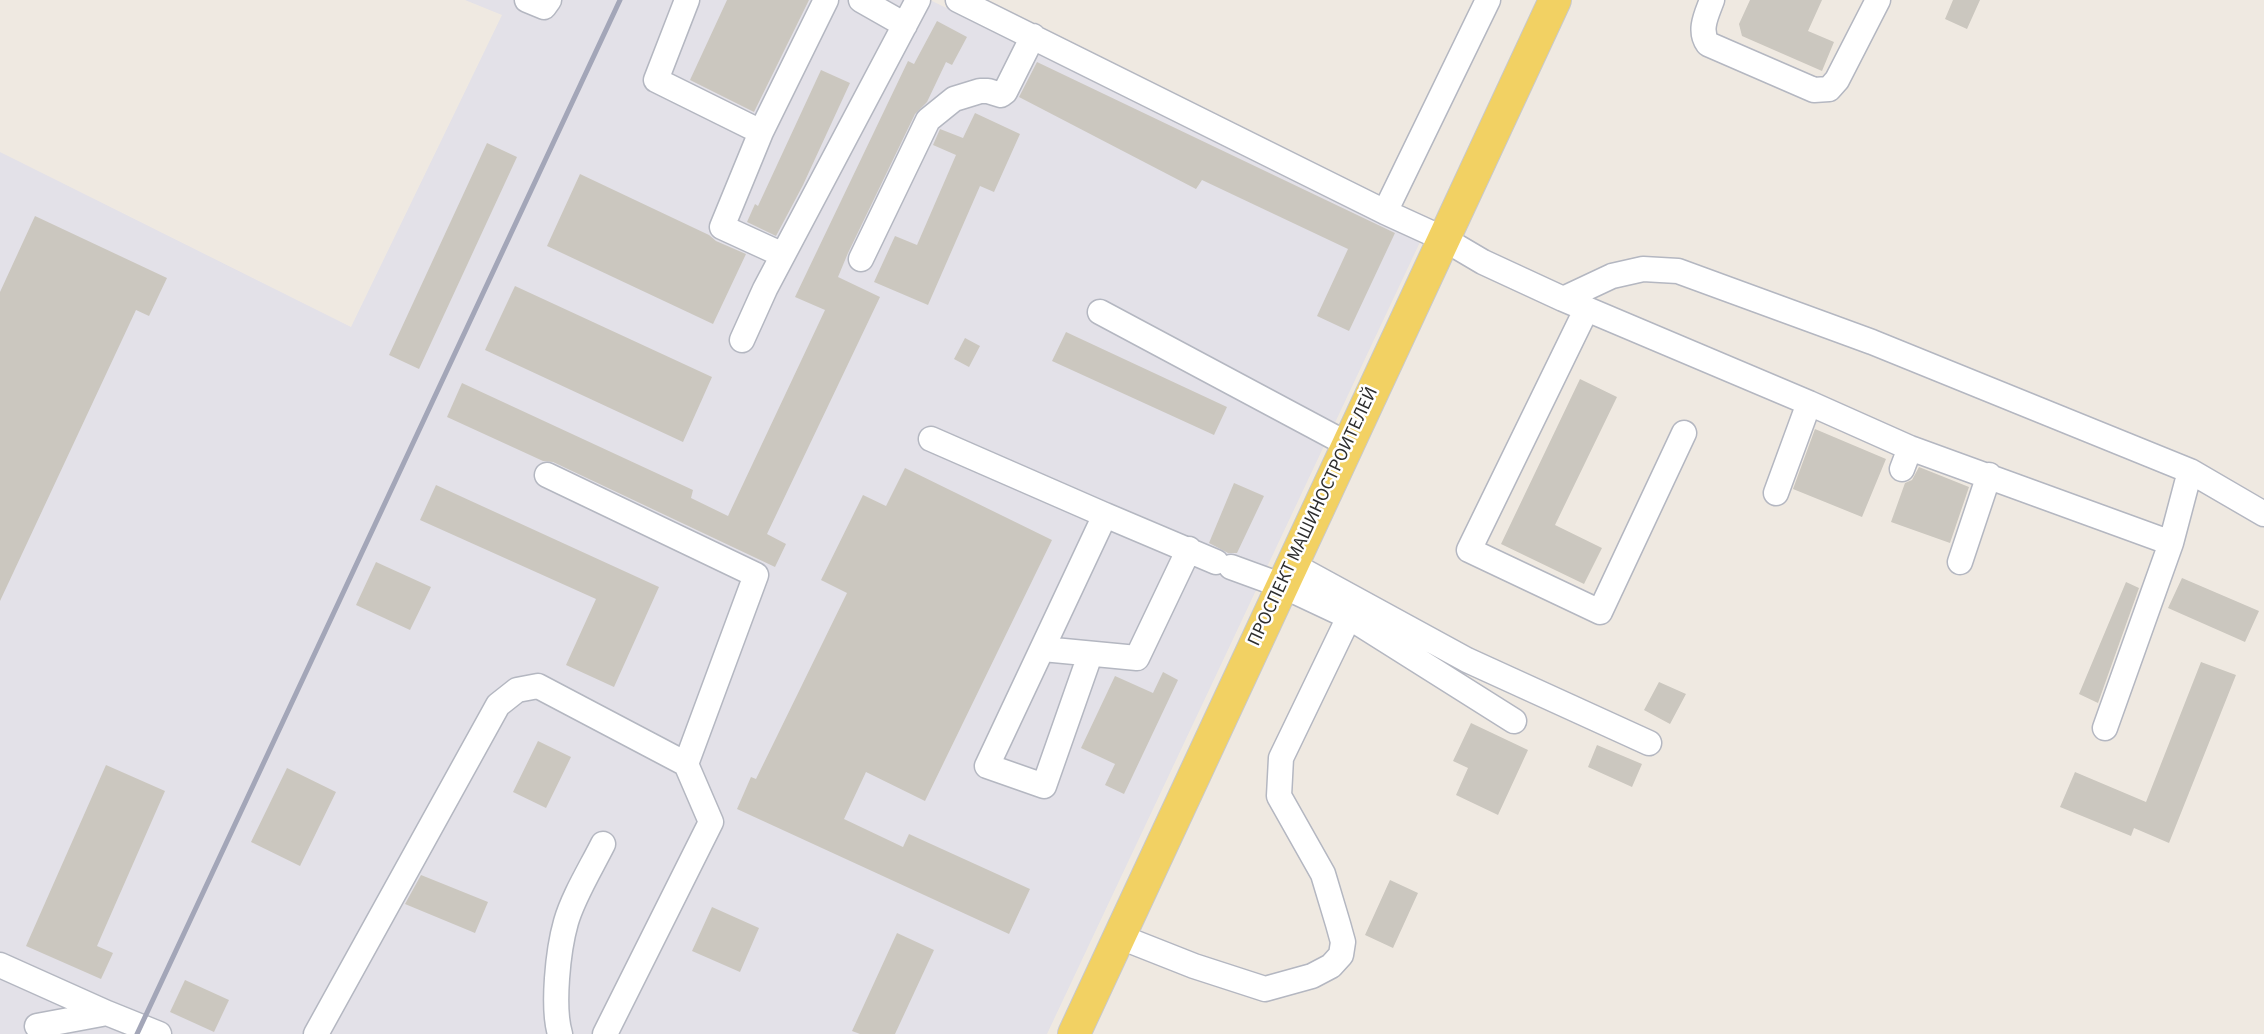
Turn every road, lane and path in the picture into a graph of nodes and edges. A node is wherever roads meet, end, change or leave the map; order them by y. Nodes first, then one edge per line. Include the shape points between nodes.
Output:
1 (527, 0) edge
2 (549, 0) edge
3 (687, 0) edge
4 (826, 0) edge
5 (860, 0) edge
6 (918, 0) edge
7 (959, 0) edge
8 (1488, 0) edge
9 (1555, 0) edge
10 (1712, 0) edge
11 (1878, 0) edge
12 (905, 25) junction
13 (1033, 36) junction
14 (761, 132) junction
15 (1385, 212) junction
16 (1444, 239) junction
17 (783, 255) junction
18 (861, 259) dead end
19 (1563, 299) junction
20 (1586, 310) junction
21 (1100, 312) dead end
22 (742, 340) dead end
23 (1809, 403) junction
24 (1684, 433) dead end
25 (931, 439) dead end
26 (1347, 444) junction
27 (2190, 471) junction
28 (547, 475) dead end
29 (1989, 475) junction
30 (1776, 493) dead end
31 (2264, 514) edge
32 (1105, 515) junction
33 (2171, 543) junction
34 (1189, 550) junction
35 (1959, 562) dead end
36 (1288, 575) junction
37 (1349, 617) junction
38 (1043, 649) junction
39 (1090, 655) junction
40 (1514, 721) dead end
41 (2105, 728) dead end
42 (1649, 743) dead end
43 (686, 764) junction
44 (603, 844) dead end
45 (1118, 936) junction
46 (0, 965) edge
47 (114, 1022) edge
48 (37, 1026) dead end
49 (159, 1034) edge
50 (316, 1034) edge
51 (560, 1034) edge
52 (605, 1034) edge
53 (1073, 1034) edge

1 - 2 lane via 544,7
3 - 14 lane via 656,80
4 - 14 lane
5 - 12 lane
6 - 12 lane
7 - 13 lane
8 - 15 lane
9 - 16 main road, ПРОСПЕКТ МАШИНОСТРОИТЕЛЕЙ
10 - 11 lane via 1704,21 1703,38 1708,44 1814,90 1829,89 1837,80
12 - 17 lane
13 - 15 lane
13 - 18 lane via 1005,92 980,91 954,99 928,120
14 - 17 lane via 722,227
15 - 16 lane
16 - 19 lane
16 - 26 main road, ПРОСПЕКТ МАШИНОСТРОИТЕЛЕЙ
17 - 22 lane
19 - 20 lane
19 - 27 lane via 1612,276 1643,270 1678,271 1872,342
20 - 23 lane
20 - 24 lane via 1469,550 1600,612
21 - 26 lane
23 - 29 lane via 1906,458
23 - 30 lane
25 - 32 lane
26 - 36 main road, ПРОСПЕКТ МАШИНОСТРОИТЕЛЕЙ
27 - 31 lane
27 - 33 lane
28 - 43 lane via 756,575
29 - 33 lane
29 - 35 lane
32 - 34 lane
32 - 38 lane
33 - 41 lane
34 - 36 lane via 1224,564
34 - 39 lane via 1137,658
36 - 37 lane
36 - 42 lane
36 - 45 main road, ПРОСПЕКТ МАШИНОСТРОИТЕЛЕЙ
37 - 40 lane
37 - 45 lane via 1281,758 1279,796 1323,874 1343,942 1341,955 1312,976 1265,989
38 - 39 lane
38 - 39 lane via 987,766 1044,786
43 - 50 lane via 538,686 517,690 498,705
43 - 52 lane via 711,822
44 - 51 lane via 566,921 558,975 556,1021
45 - 53 main road, ПРОСПЕКТ МАШИНОСТРОИТЕЛЕЙ
46 - 47 lane
47 - 48 lane
47 - 49 lane

